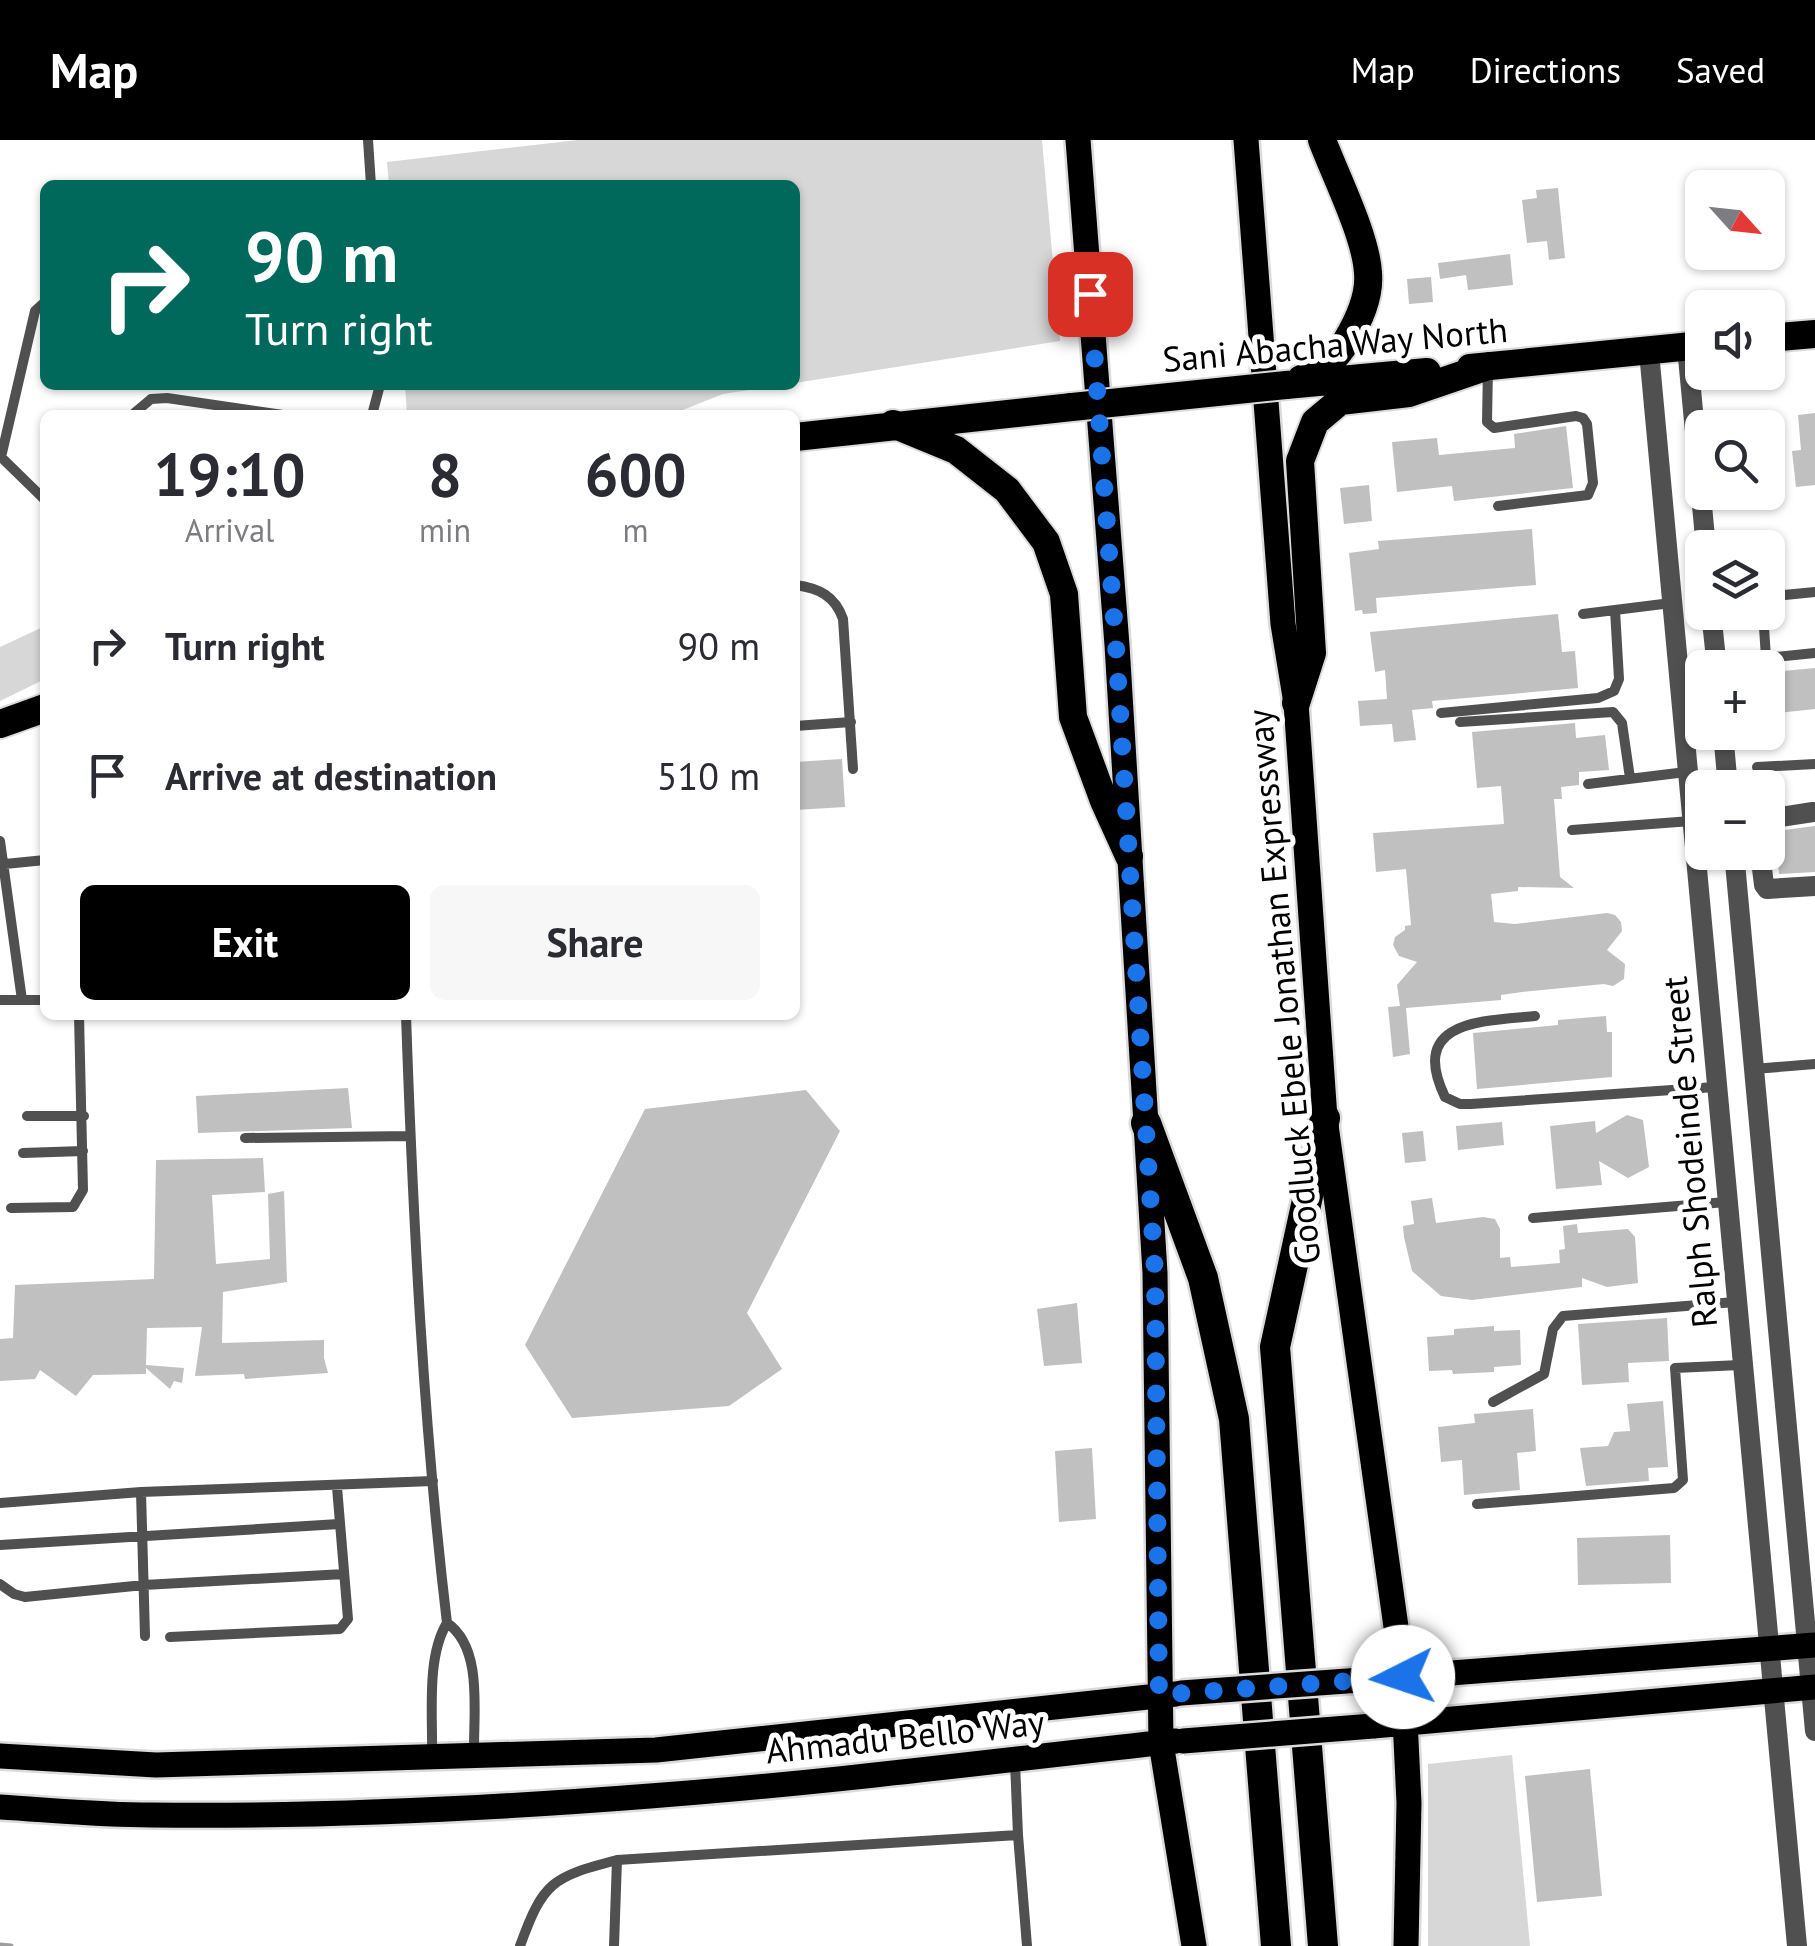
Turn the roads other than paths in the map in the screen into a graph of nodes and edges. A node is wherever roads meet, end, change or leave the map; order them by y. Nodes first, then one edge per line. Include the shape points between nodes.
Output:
1 (368, 140) edge
2 (1078, 140) edge
3 (1246, 140) edge
4 (1322, 140) edge
5 (371, 180) edge
6 (40, 306) edge
7 (1815, 334) edge
8 (1785, 337) edge
9 (1685, 347) edge
10 (1648, 352) junction
11 (1488, 366) junction
12 (1286, 385) junction
13 (1697, 390) edge
14 (138, 410) edge
15 (249, 410) edge
16 (893, 424) junction
17 (800, 436) edge
18 (40, 495) edge
19 (1498, 506) dead end
20 (1705, 530) edge
21 (800, 585) edge
22 (1815, 592) edge
23 (1785, 595) edge
24 (1671, 603) junction
25 (1615, 610) junction
26 (1584, 614) dead end
27 (1815, 653) edge
28 (1785, 656) edge
29 (1296, 704) junction
30 (40, 710) edge
31 (1441, 713) dead end
32 (851, 722) junction
33 (1460, 722) dead end
34 (0, 724) edge
35 (800, 726) edge
36 (1815, 764) edge
37 (1756, 767) dead end
38 (853, 769) dead end
39 (1686, 770) edge
40 (1685, 772) edge
41 (1630, 778) junction
42 (1588, 784) dead end
43 (1813, 812) edge
44 (1785, 816) edge
45 (1685, 821) edge
46 (1572, 830) dead end
47 (0, 842) edge
48 (1129, 856) junction
49 (40, 860) edge
50 (5, 864) junction
51 (1696, 870) edge
52 (1736, 870) edge
53 (1762, 870) edge
54 (1815, 886) edge
55 (0, 1000) edge
56 (22, 1000) junction
57 (40, 1000) edge
58 (1534, 1016) dead end
59 (79, 1020) edge
60 (406, 1020) edge
61 (1815, 1064) edge
62 (1754, 1069) junction
63 (1716, 1087) junction
64 (27, 1116) dead end
65 (84, 1116) junction
66 (1325, 1118) junction
67 (1146, 1123) junction
68 (410, 1136) junction
69 (245, 1138) dead end
70 (84, 1152) junction
71 (23, 1153) dead end
72 (1726, 1202) junction
73 (11, 1208) dead end
74 (1533, 1218) dead end
75 (1735, 1302) junction
76 (1740, 1365) junction
77 (1492, 1402) dead end
78 (433, 1481) junction
79 (337, 1486) junction
80 (141, 1492) junction
81 (0, 1503) edge
82 (1476, 1504) dead end
83 (339, 1524) junction
84 (142, 1538) junction
85 (0, 1545) edge
86 (344, 1574) junction
87 (0, 1584) edge
88 (144, 1586) junction
89 (447, 1623) junction
90 (146, 1636) dead end
91 (170, 1637) dead end
92 (1811, 1646) edge
93 (1769, 1649) junction
94 (1403, 1677) junction
95 (1813, 1687) edge
96 (1774, 1691) junction
97 (1170, 1694) junction
98 (1407, 1722) junction
99 (1815, 1731) edge
100 (1172, 1742) junction
101 (0, 1756) edge
102 (474, 1757) junction
103 (432, 1758) junction
104 (1016, 1761) junction
105 (0, 1807) edge
106 (1018, 1835) junction
107 (617, 1860) junction
108 (520, 1946) edge
109 (614, 1946) edge
110 (1027, 1946) edge
111 (1194, 1946) edge
112 (1276, 1946) edge
113 (1323, 1946) edge
114 (1406, 1946) edge
115 (1796, 1946) edge

1 - 5 lane
2 - 48 main road
3 - 29 main road, Goodluck Ebele Jonathan Expressway via 1282,624
4 - 12 highway via 1363,246 1366,298 1338,355 1316,374
6 - 18 lane via 0,457
7 - 8 highway
9 - 10 highway, Sani Abacha Way North
10 - 11 highway, Sani Abacha Way North
10 - 24 street, Ralph Shodeinde Street
11 - 12 highway, Sani Abacha Way North
11 - 19 lane via 1488,422 1494,428 1584,418 1593,483 1588,495
11 - 29 highway via 1408,393 1340,401 1315,422 1300,461 1312,653
12 - 16 highway, Sani Abacha Way North, bridge
13 - 20 street
14 - 15 lane via 151,399 168,398
16 - 17 highway, Sani Abacha Way North
16 - 48 highway via 956,450 1007,490 1046,542 1064,594 1073,717
21 - 32 lane via 823,592 839,608
22 - 23 lane
24 - 25 lane
24 - 39 street, Ralph Shodeinde Street
25 - 26 lane
25 - 31 lane via 1619,679 1609,694
27 - 28 lane
29 - 66 main road, Goodluck Ebele Jonathan Expressway
30 - 34 highway
32 - 35 lane
32 - 38 lane
33 - 41 lane via 1614,712 1622,723
36 - 37 lane
40 - 41 lane
41 - 42 lane
43 - 44 street
45 - 46 lane
47 - 50 lane
48 - 67 main road
49 - 50 lane
50 - 56 lane
51 - 63 street, Ralph Shodeinde Street
52 - 62 street, Ralph Shodeinde Street
53 - 54 street via 1767,888
55 - 56 lane
56 - 57 lane
58 - 63 lane via 1471,1022 1445,1035 1436,1058 1445,1097 1471,1104
59 - 65 lane
60 - 68 lane
61 - 62 lane
62 - 92 street, Ralph Shodeinde Street
63 - 72 street, Ralph Shodeinde Street
64 - 65 lane
65 - 70 lane
66 - 94 main road, Goodluck Ebele Jonathan Expressway
66 - 113 highway via 1275,1347
67 - 97 main road
67 - 112 highway via 1203,1278 1234,1418
68 - 69 lane
68 - 78 lane
70 - 71 lane
70 - 73 lane via 83,1190 73,1208
72 - 74 lane
72 - 75 street, Ralph Shodeinde Street
75 - 76 street, Ralph Shodeinde Street
75 - 77 lane via 1563,1316 1553,1328 1544,1374
76 - 82 lane via 1675,1368 1682,1480 1674,1488
76 - 93 street, Ralph Shodeinde Street
78 - 79 lane
78 - 89 lane
79 - 80 lane
79 - 83 lane
80 - 81 lane
80 - 84 lane
83 - 84 lane
83 - 86 lane
84 - 85 lane
84 - 88 lane
86 - 88 lane
86 - 91 lane via 348,1619 340,1629
87 - 88 lane via 24,1597
88 - 90 lane
89 - 102 lane via 470,1652
89 - 103 lane via 434,1659
92 - 93 main road, Ahmadu Bello Way
92 - 95 street, Ralph Shodeinde Street
93 - 94 main road, Ahmadu Bello Way
93 - 96 street, Ralph Shodeinde Street
94 - 97 main road, Ahmadu Bello Way, bridge
94 - 98 main road, Goodluck Ebele Jonathan Expressway
95 - 96 main road, Ahmadu Bello Way
95 - 99 street, Ralph Shodeinde Street
96 - 98 main road, Ahmadu Bello Way
96 - 115 street, Ralph Shodeinde Street
97 - 100 main road
97 - 102 main road, Ahmadu Bello Way via 656,1750
98 - 100 main road, Ahmadu Bello Way, bridge
98 - 114 main road, Goodluck Ebele Jonathan Expressway
100 - 104 main road, Ahmadu Bello Way
100 - 111 main road
101 - 103 main road, Ahmadu Bello Way via 156,1765
102 - 103 main road, Ahmadu Bello Way
104 - 105 main road, Ahmadu Bello Way via 495,1807 148,1815
104 - 106 lane
106 - 107 lane
106 - 110 lane
107 - 108 lane via 560,1877 534,1907
107 - 109 lane

